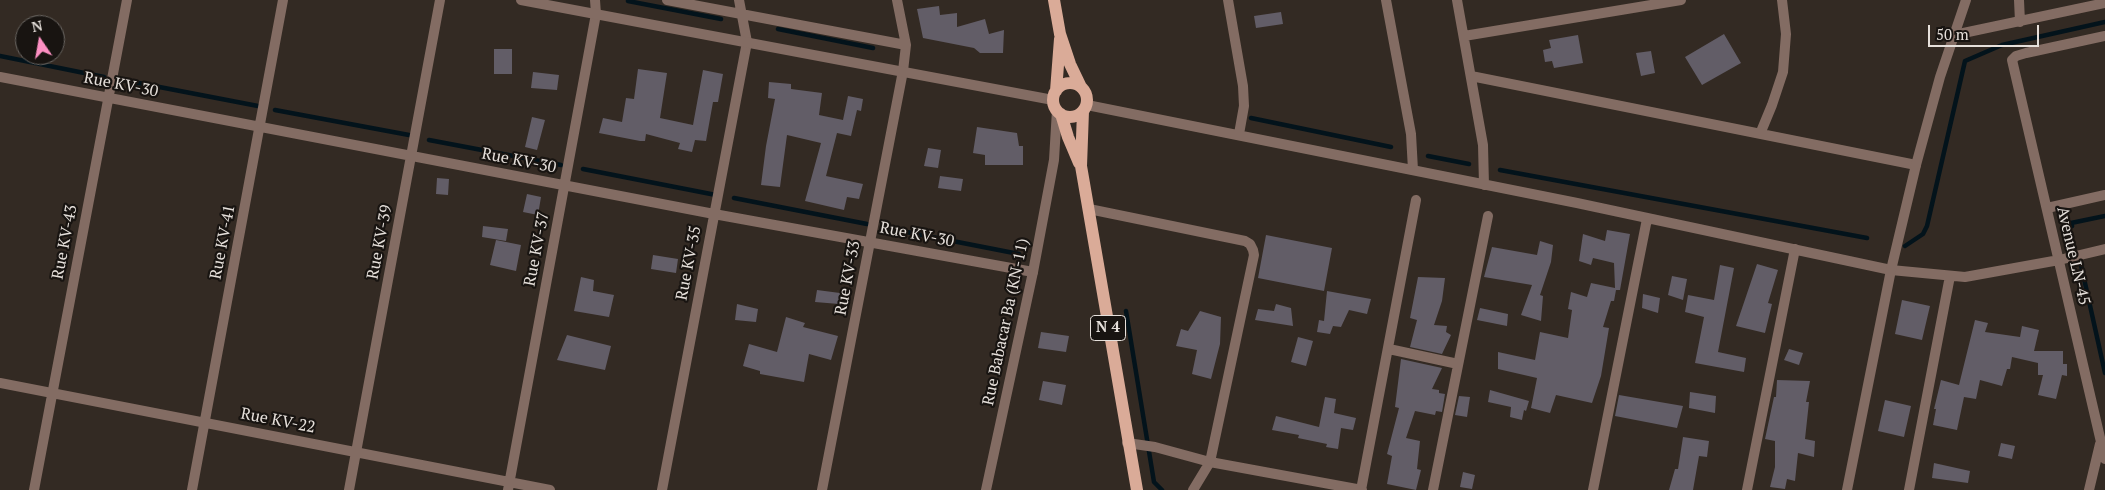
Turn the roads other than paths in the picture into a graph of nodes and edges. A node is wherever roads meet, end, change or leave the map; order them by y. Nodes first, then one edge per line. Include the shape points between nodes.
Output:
1 (126, 0) edge
2 (283, 0) edge
3 (440, 0) edge
4 (521, 0) edge
5 (595, 0) edge
6 (667, 0) edge
7 (739, 0) edge
8 (897, 0) edge
9 (1054, 0) edge
10 (1228, 0) edge
11 (1386, 0) edge
12 (1457, 0) edge
13 (1681, 0) edge
14 (1782, 0) edge
15 (1966, 0) edge
16 (2019, 0) edge
17 (2091, 3) edge
18 (2105, 3) edge
19 (596, 14) junction
20 (742, 14) junction
21 (2020, 22) junction
22 (1060, 34) junction
23 (1954, 35) junction
24 (1464, 36) junction
25 (2105, 36) edge
26 (746, 42) junction
27 (906, 45) junction
28 (902, 71) junction
29 (0, 76) edge
30 (1471, 76) junction
31 (1081, 86) junction
32 (108, 98) junction
33 (1057, 104) junction
34 (1085, 108) junction
35 (260, 126) junction
36 (1239, 134) junction
37 (1760, 134) junction
38 (1068, 137) junction
39 (412, 154) junction
40 (1054, 160) junction
41 (1916, 165) junction
42 (1081, 166) junction
43 (1413, 170) junction
44 (565, 185) junction
45 (1484, 185) junction
46 (2105, 195) edge
47 (1416, 200) dead end
48 (2047, 208) junction
49 (1089, 209) junction
50 (714, 214) junction
51 (1488, 216) dead end
52 (1647, 219) junction
53 (870, 242) junction
54 (1795, 249) junction
55 (2105, 249) edge
56 (2059, 260) junction
57 (1891, 270) junction
58 (1033, 272) junction
59 (1950, 276) junction
60 (1389, 349) junction
61 (1458, 364) junction
62 (0, 383) edge
63 (52, 394) junction
64 (205, 422) junction
65 (2101, 440) junction
66 (1133, 444) junction
67 (356, 452) junction
68 (2105, 459) edge
69 (1210, 462) junction
70 (508, 486) edge
71 (34, 490) edge
72 (192, 490) edge
73 (349, 490) edge
74 (550, 490) edge
75 (662, 490) edge
76 (822, 490) edge
77 (986, 490) edge
78 (1137, 490) edge
79 (1193, 490) edge
80 (1362, 490) edge
81 (1433, 490) edge
82 (1593, 490) edge
83 (1746, 490) edge
84 (1847, 490) edge
85 (1909, 490) edge
86 (2089, 490) edge

1 - 32 street, Rue KV-43
2 - 35 street, Rue KV-41
3 - 39 street, Rue KV-39
4 - 19 street
5 - 19 street, Rue KV-37
6 - 20 street
7 - 20 street, Rue KV-35
8 - 27 street
9 - 22 main road, N 4
10 - 36 street via 1243,86 1244,106
11 - 43 street via 1411,134
12 - 24 street
13 - 24 street
14 - 37 street via 1786,34 1783,72
15 - 23 street
16 - 21 street
17 - 18 street
17 - 21 street
19 - 26 street
19 - 44 street, Rue KV-37
20 - 26 street, Rue KV-35
20 - 27 street
21 - 23 street
22 - 31 main road, N 4
22 - 33 main road, N 4
23 - 41 street
24 - 30 street
25 - 48 street, Avenue LN-45 via 2026,53 2012,60
26 - 28 street
26 - 50 street, Rue KV-35
27 - 28 street, Rue KV-33
28 - 33 street
28 - 53 street, Rue KV-33
29 - 32 street, Rue KV-30
30 - 37 street
30 - 45 street via 1484,145
31 - 33 main road via 1068,83
31 - 34 main road, N 4 via 1087,95
32 - 35 street, Rue KV-30
32 - 63 street, Rue KV-43
33 - 34 main road via 1072,116
33 - 38 main road, N 4
33 - 40 street
34 - 36 street
34 - 42 main road, N 4
35 - 39 street, Rue KV-30
35 - 64 street, Rue KV-41
36 - 43 street
37 - 41 street
38 - 40 street
38 - 42 main road, N 4
39 - 44 street, Rue KV-30
39 - 67 street, Rue KV-39
40 - 58 street, Rue Babacar Ba (KN-11)
41 - 57 street
42 - 49 main road, N 4
43 - 45 street
44 - 50 street, Rue KV-30
44 - 70 street, Rue KV-37
45 - 52 street
46 - 48 street
47 - 60 street
48 - 56 street, Avenue LN-45
49 - 66 main road, N 4
49 - 69 street via 1245,242 1253,250
50 - 53 street, Rue KV-30
50 - 75 street, Rue KV-35
51 - 61 street
52 - 54 street
52 - 82 street
53 - 58 street, Rue KV-30
53 - 76 street, Rue KV-33
54 - 57 street
54 - 83 street
55 - 56 street
56 - 59 street via 1979,275
56 - 65 street, Avenue LN-45
57 - 59 street
57 - 84 street
58 - 77 street, Rue Babacar Ba (KN-11)
59 - 85 street
60 - 61 street
60 - 80 street
61 - 81 street
62 - 63 street, Rue KV-22
63 - 64 street, Rue KV-22
63 - 71 street, Rue KV-43
64 - 67 street, Rue KV-22
64 - 72 street, Rue KV-41
65 - 68 street, Avenue LN-45
65 - 86 street
66 - 69 street
66 - 78 main road, N 4
67 - 70 street, Rue KV-22
67 - 73 street, Rue KV-39
69 - 79 street
69 - 80 street
70 - 74 street, Rue KV-22

